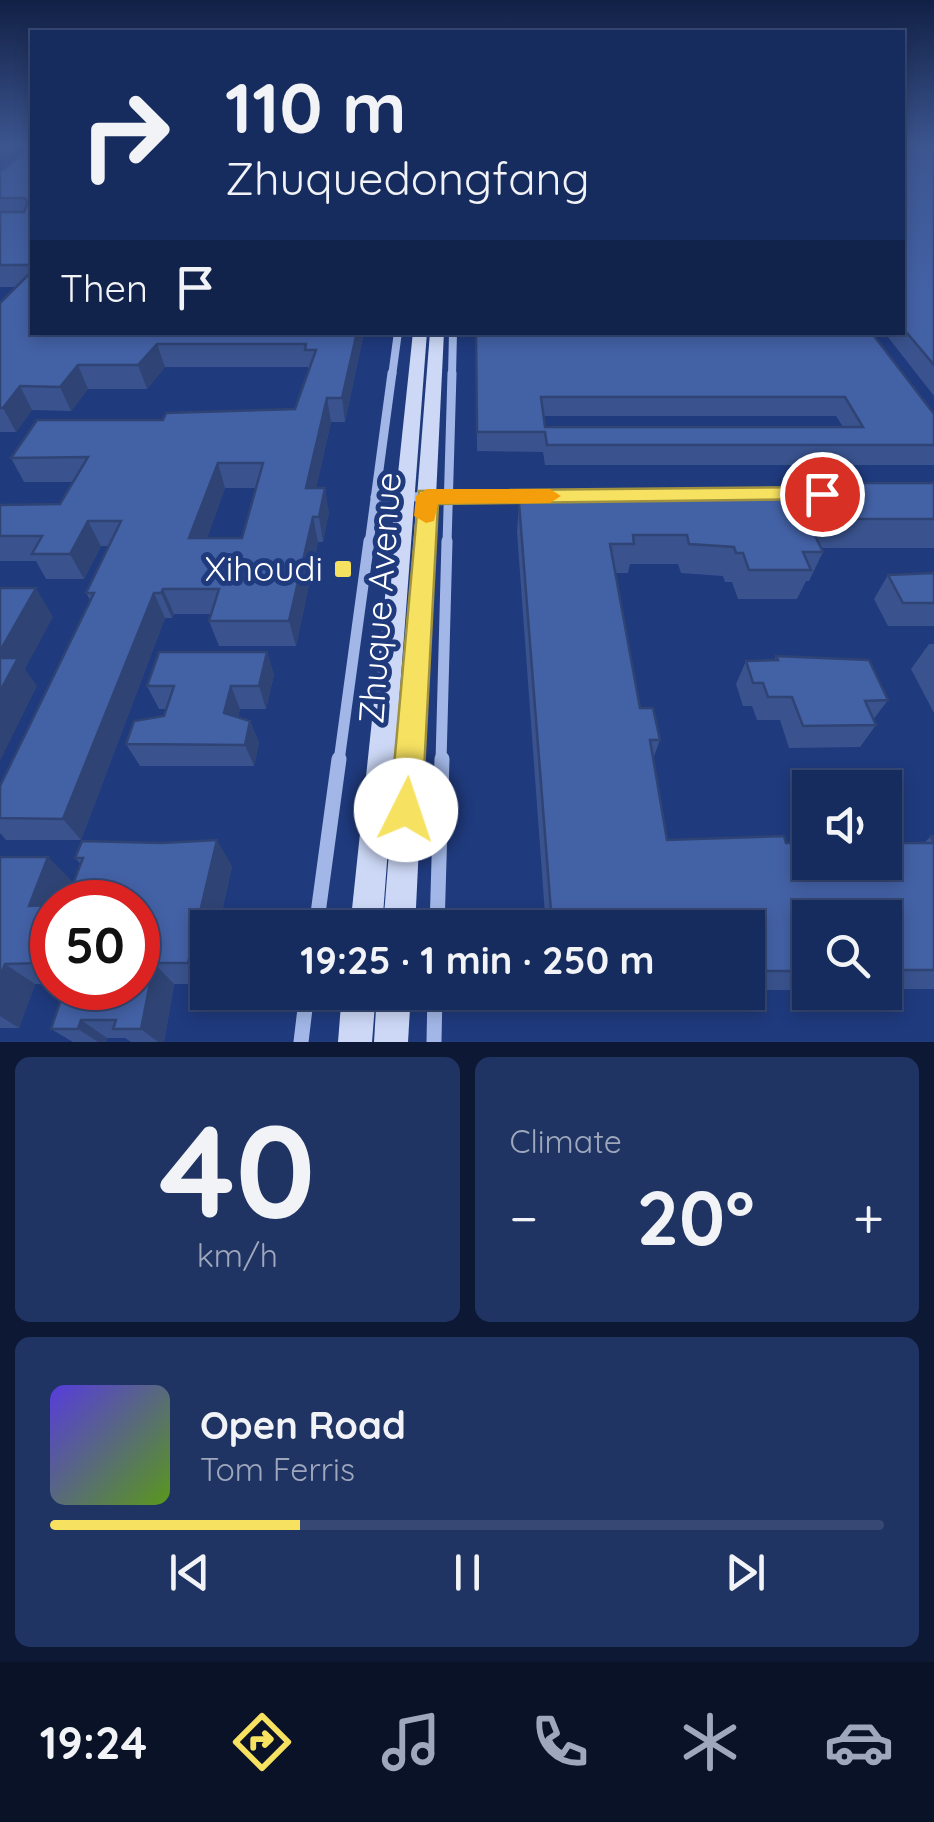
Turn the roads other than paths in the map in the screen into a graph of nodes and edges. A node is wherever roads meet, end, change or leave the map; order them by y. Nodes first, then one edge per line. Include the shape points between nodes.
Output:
1 (398, 335) edge
2 (420, 335) edge
3 (437, 335) edge
4 (454, 335) edge
5 (604, 496) edge
6 (375, 497) junction
7 (427, 497) junction
8 (318, 910) edge
9 (369, 910) edge
10 (399, 910) edge
11 (437, 910) edge
12 (305, 1010) edge
13 (358, 1010) edge
14 (393, 1010) edge
15 (435, 1010) edge
16 (300, 1042) edge
17 (355, 1042) edge
18 (391, 1042) edge
19 (434, 1042) edge

1 - 6 street
2 - 7 main road, Zhuque Avenue
3 - 7 main road, Zhuque Avenue
4 - 7 street
5 - 7 street
6 - 7 street
6 - 8 street
7 - 9 main road, Zhuque Avenue
7 - 10 main road, Zhuque Avenue
7 - 11 street
12 - 16 street
13 - 17 main road
14 - 18 main road
15 - 19 street

